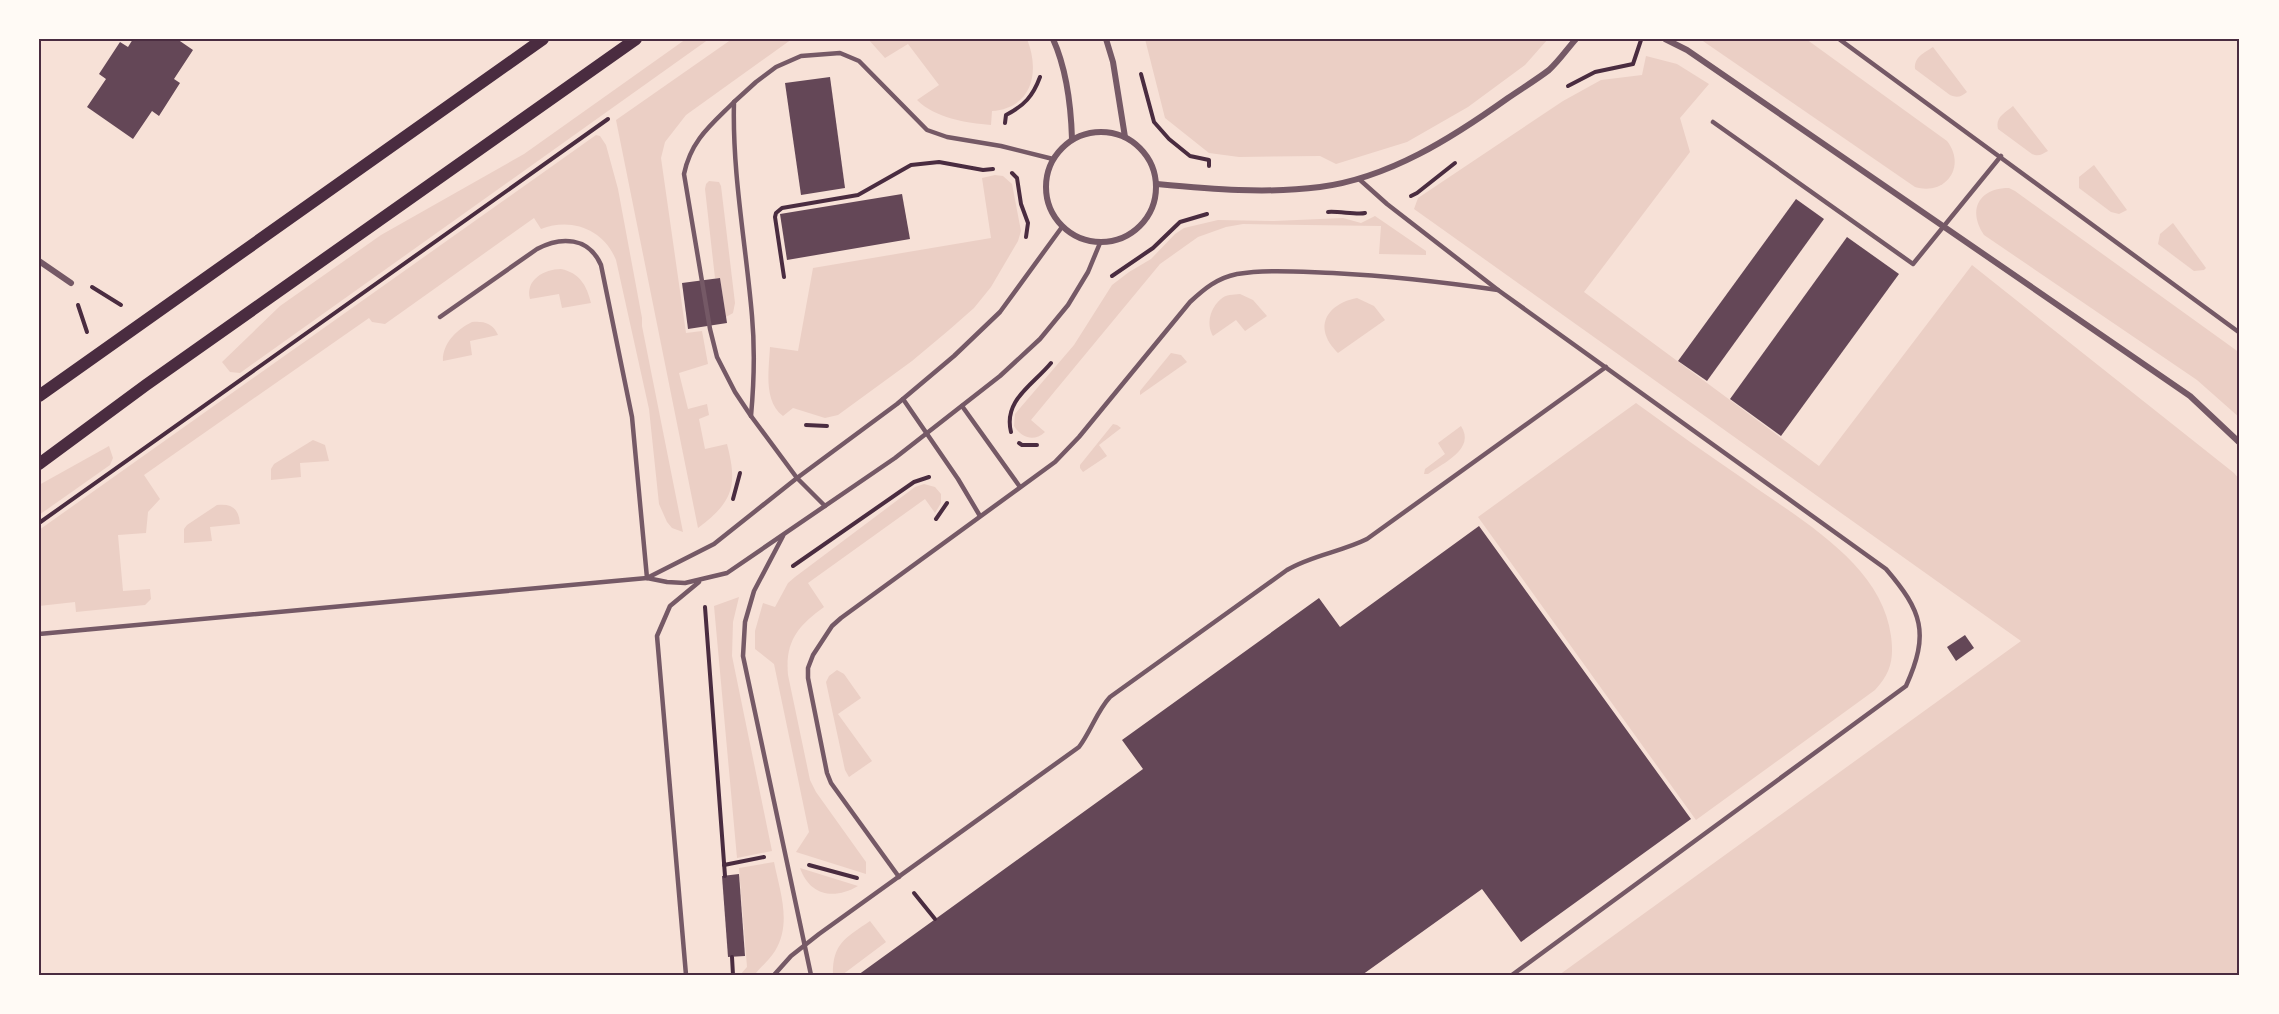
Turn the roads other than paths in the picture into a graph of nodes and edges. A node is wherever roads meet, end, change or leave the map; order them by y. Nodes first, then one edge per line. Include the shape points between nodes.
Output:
1 (543, 39) edge
2 (636, 39) edge
3 (1053, 39) edge
4 (1106, 39) edge
5 (1576, 39) edge
6 (1665, 39) edge
7 (1839, 39) edge
8 (734, 102) junction
9 (1713, 122) dead end
10 (1125, 137) junction
11 (1072, 139) junction
12 (2001, 156) junction
13 (1053, 159) junction
14 (1359, 179) junction
15 (1157, 184) junction
16 (1942, 227) junction
17 (1062, 228) junction
18 (1100, 243) junction
19 (39, 261) edge
20 (71, 284) road end
21 (1498, 290) junction
22 (440, 317) dead end
23 (2240, 333) edge
24 (1606, 367) junction
25 (39, 396) edge
26 (903, 399) junction
27 (962, 406) junction
28 (751, 416) junction
29 (927, 433) junction
30 (2240, 443) edge
31 (39, 464) edge
32 (797, 478) junction
33 (1020, 487) junction
34 (825, 506) junction
35 (980, 516) junction
36 (785, 533) junction
37 (647, 578) junction
38 (701, 581) junction
39 (39, 634) edge
40 (899, 877) junction
41 (804, 945) junction
42 (686, 975) edge
43 (774, 975) edge
44 (811, 975) edge
45 (1512, 975) edge

1 - 25 main road
2 - 31 main road
3 - 11 street via 1071,110
4 - 10 street
5 - 14 street via 1550,69 1478,120 1416,156
6 - 16 street via 1687,50
7 - 12 lane
8 - 13 lane via 776,67 801,56 840,53 859,61 927,130
8 - 28 lane via 733,136 752,318
8 - 28 lane via 693,147 684,174 717,357
9 - 16 lane via 1912,264
10 - 11 street via 1089,132
10 - 15 street via 1147,156
11 - 13 street
12 - 16 lane
12 - 23 lane
13 - 17 street via 1046,176 1046,195 1051,213
14 - 15 street via 1320,187 1260,191
14 - 21 lane
15 - 18 street via 1155,202 1147,219 1119,240
16 - 30 street via 2190,396
17 - 18 street
17 - 26 lane via 1000,312
18 - 27 lane via 1089,272 1040,339
19 - 20 street
21 - 24 lane
21 - 33 lane via 1429,280 1296,271 1236,274 1218,280 1190,302 1079,437 1055,462
22 - 37 lane via 551,241 584,244 598,258 632,417
24 - 40 lane via 1367,539 1304,560 1247,598 1110,697 1079,747
24 - 45 lane via 1886,569 1917,612 1918,650 1906,686
26 - 29 lane
26 - 32 lane
27 - 29 lane
27 - 33 lane
28 - 32 lane
29 - 34 lane
29 - 35 lane
32 - 34 lane
32 - 37 lane via 714,544
33 - 35 lane
34 - 36 lane
35 - 40 lane via 837,622 821,641 808,668 831,783
36 - 38 lane via 740,566
36 - 41 lane via 754,591 745,622 743,656
37 - 38 lane
37 - 39 lane
38 - 42 lane via 670,606 657,636
40 - 41 lane
41 - 43 lane
41 - 44 lane

